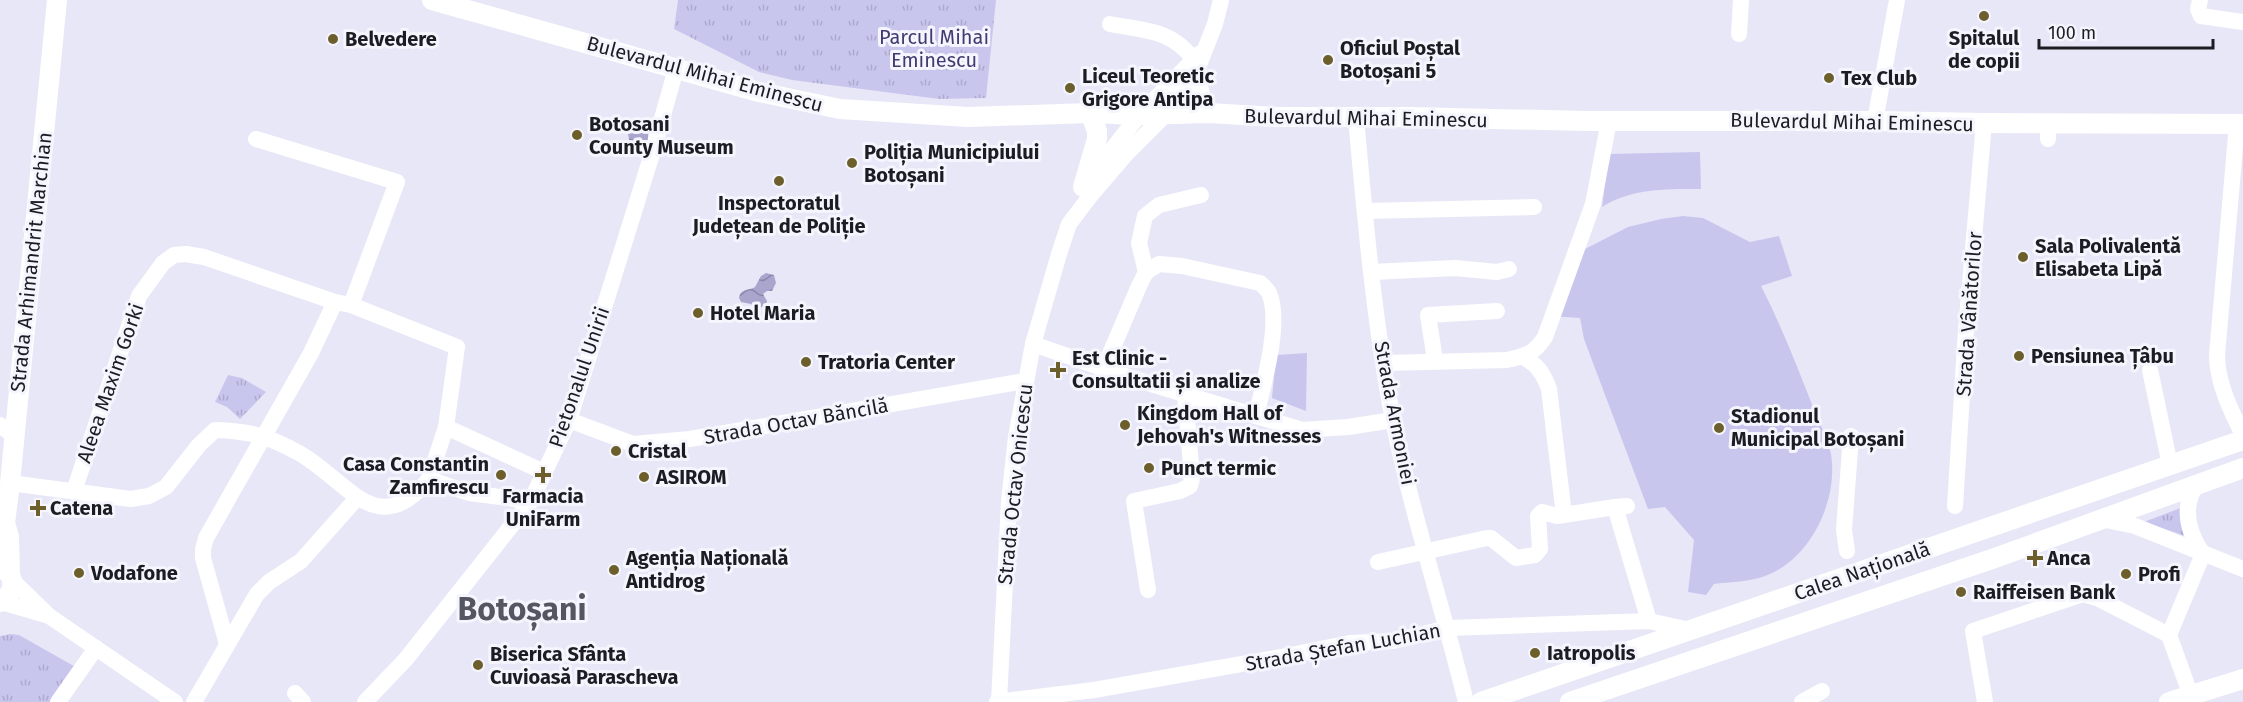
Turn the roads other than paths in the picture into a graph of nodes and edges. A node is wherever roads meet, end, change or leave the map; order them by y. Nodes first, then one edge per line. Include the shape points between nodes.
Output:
1 (57, 0) edge
2 (432, 0) edge
3 (1221, 0) edge
4 (1741, 0) edge
5 (1897, 0) edge
6 (2200, 0) edge
7 (2243, 22) edge
8 (1110, 24) dead end
9 (1739, 34) dead end
10 (1195, 68) junction
11 (676, 69) junction
12 (1090, 113) junction
13 (1209, 113) junction
14 (1139, 115) junction
15 (1165, 115) junction
16 (1356, 118) junction
17 (1609, 121) junction
18 (1875, 121) junction
19 (1984, 123) junction
20 (2240, 124) edge
21 (256, 140) dead end
22 (1083, 187) junction
23 (1201, 195) dead end
24 (1534, 207) dead end
25 (1365, 211) junction
26 (1069, 224) junction
27 (1509, 269) dead end
28 (1146, 272) junction
29 (1372, 272) junction
30 (343, 303) junction
31 (1497, 311) dead end
32 (1033, 344) junction
33 (1523, 357) junction
34 (1435, 360) junction
35 (1384, 363) junction
36 (1104, 368) junction
37 (2150, 370) dead end
38 (1025, 381) junction
39 (1185, 394) junction
40 (1256, 416) junction
41 (569, 420) junction
42 (1393, 420) junction
43 (446, 427) junction
44 (7, 430) edge
45 (263, 435) junction
46 (2243, 435) edge
47 (1851, 436) dead end
48 (2243, 440) edge
49 (2170, 465) junction
50 (2243, 468) edge
51 (544, 472) junction
52 (429, 478) junction
53 (10, 483) junction
54 (2198, 483) junction
55 (74, 491) junction
56 (357, 498) junction
57 (531, 501) junction
58 (1955, 506) dead end
59 (1564, 515) junction
60 (2101, 519) junction
61 (2, 529) edge
62 (1846, 551) dead end
63 (1427, 552) junction
64 (2204, 554) junction
65 (1378, 562) dead end
66 (2241, 562) edge
67 (7, 574) edge
68 (1148, 590) dead end
69 (0, 602) edge
70 (50, 616) junction
71 (1649, 621) junction
72 (1448, 628) junction
73 (1690, 630) junction
74 (2169, 634) junction
75 (228, 645) junction
76 (96, 648) junction
77 (2243, 679) edge
78 (1822, 691) dead end
79 (2191, 696) junction
80 (58, 702) edge
81 (175, 702) edge
82 (194, 702) edge
83 (365, 702) edge
84 (998, 702) edge
85 (1466, 702) edge
86 (1480, 702) edge
87 (1570, 702) edge
88 (1802, 702) edge
89 (1985, 702) edge
90 (2169, 702) edge

1 - 44 main road, Strada Arhimandrit Marchian
2 - 11 main road, Bulevardul Mihai Eminescu
3 - 10 street, Strada Octav Onicescu
4 - 9 street
5 - 18 street
6 - 7 street via 2201,16
8 - 10 street via 1166,35 1186,50
10 - 13 main road via 1200,95
10 - 14 street via 1165,87
10 - 15 street, Strada Octav Onicescu
11 - 12 main road, Bulevardul Mihai Eminescu via 840,109 968,117
11 - 41 street, Pietonalul Unirii
12 - 14 main road, Bulevardul Mihai Eminescu
12 - 22 main road via 1097,139
13 - 15 main road, Bulevardul Mihai Eminescu
13 - 16 main road, Bulevardul Mihai Eminescu
14 - 15 main road, Bulevardul Mihai Eminescu
14 - 22 street
15 - 26 street, Strada Octav Onicescu via 1107,175
16 - 17 main road, Bulevardul Mihai Eminescu
16 - 25 street, Strada Armoniei
17 - 18 main road, Bulevardul Mihai Eminescu
17 - 33 street via 1593,204 1545,337 1537,349
18 - 19 main road, Bulevardul Mihai Eminescu
19 - 20 main road, Bulevardul Mihai Eminescu via 2048,131
19 - 58 street, Strada Vânătorilor
20 - 46 street via 2217,368
21 - 30 street via 397,182
22 - 26 street
23 - 28 street via 1160,205 1145,216 1139,243
24 - 25 street
25 - 29 street, Strada Armoniei
26 - 32 street, Strada Octav Onicescu
27 - 29 street
28 - 36 street
28 - 40 street via 1159,264 1182,266 1260,283 1269,292 1273,308 1271,351
29 - 35 street, Strada Armoniei
30 - 43 street, Aleea Maxim Gorki via 457,347
30 - 45 street
30 - 55 street, Aleea Maxim Gorki via 204,256 174,255 163,263 139,296
31 - 34 street via 1428,315
32 - 36 street
32 - 38 street, Strada Octav Onicescu
33 - 34 street
33 - 59 street via 1542,371 1549,389
34 - 35 street
35 - 42 street, Strada Armoniei
36 - 39 street
37 - 49 street
38 - 41 street, Strada Octav Băncilă via 690,439 633,444
38 - 84 street, Strada Octav Onicescu via 1010,501
39 - 40 street
39 - 68 street via 1190,486 1134,501
40 - 42 street via 1302,430
41 - 51 street, Pietonalul Unirii
42 - 63 street, Strada Armoniei
43 - 51 street
43 - 52 street
44 - 53 main road, Strada Arhimandrit Marchian
45 - 55 street, Aleea Maxim Gorki via 215,430 166,487 149,496 131,499
45 - 56 street via 301,454
45 - 75 street via 203,549
47 - 62 street
48 - 49 main road, Calea Națională
49 - 73 main road, Calea Națională
50 - 54 main road, Calea Națională
51 - 57 street, Pietonalul Unirii
52 - 56 street via 415,495 398,505 377,507
52 - 57 street via 469,493
53 - 55 street, Aleea Maxim Gorki
53 - 61 main road, Strada Arhimandrit Marchian
54 - 60 main road, Calea Națională
54 - 64 street via 2190,496 2188,513 2193,538
56 - 75 street via 301,561 257,594
57 - 83 street, Pietonalul Unirii via 406,659
59 - 63 street via 1542,512 1538,516 1540,549 1535,555 1516,558 1491,538
59 - 71 street via 1621,506
60 - 64 street via 2135,525
60 - 87 main road, Calea Națională
61 - 67 main road, Strada Arhimandrit Marchian via 9,537
63 - 65 street
63 - 72 street, Strada Armoniei
64 - 66 street
64 - 74 street
67 - 69 main road via 12,591
67 - 70 street
69 - 70 street
70 - 76 street
71 - 72 street, Strada Ștefan Luchian
71 - 73 street, Strada Ștefan Luchian
72 - 84 street, Strada Ștefan Luchian via 1393,641 1350,643 1104,688
72 - 85 street, Strada Armoniei
73 - 86 main road, Calea Națională
74 - 79 street
74 - 89 street via 2083,594 1973,631
75 - 82 street
76 - 80 street
76 - 81 street
77 - 79 main road
78 - 88 street
79 - 90 main road

